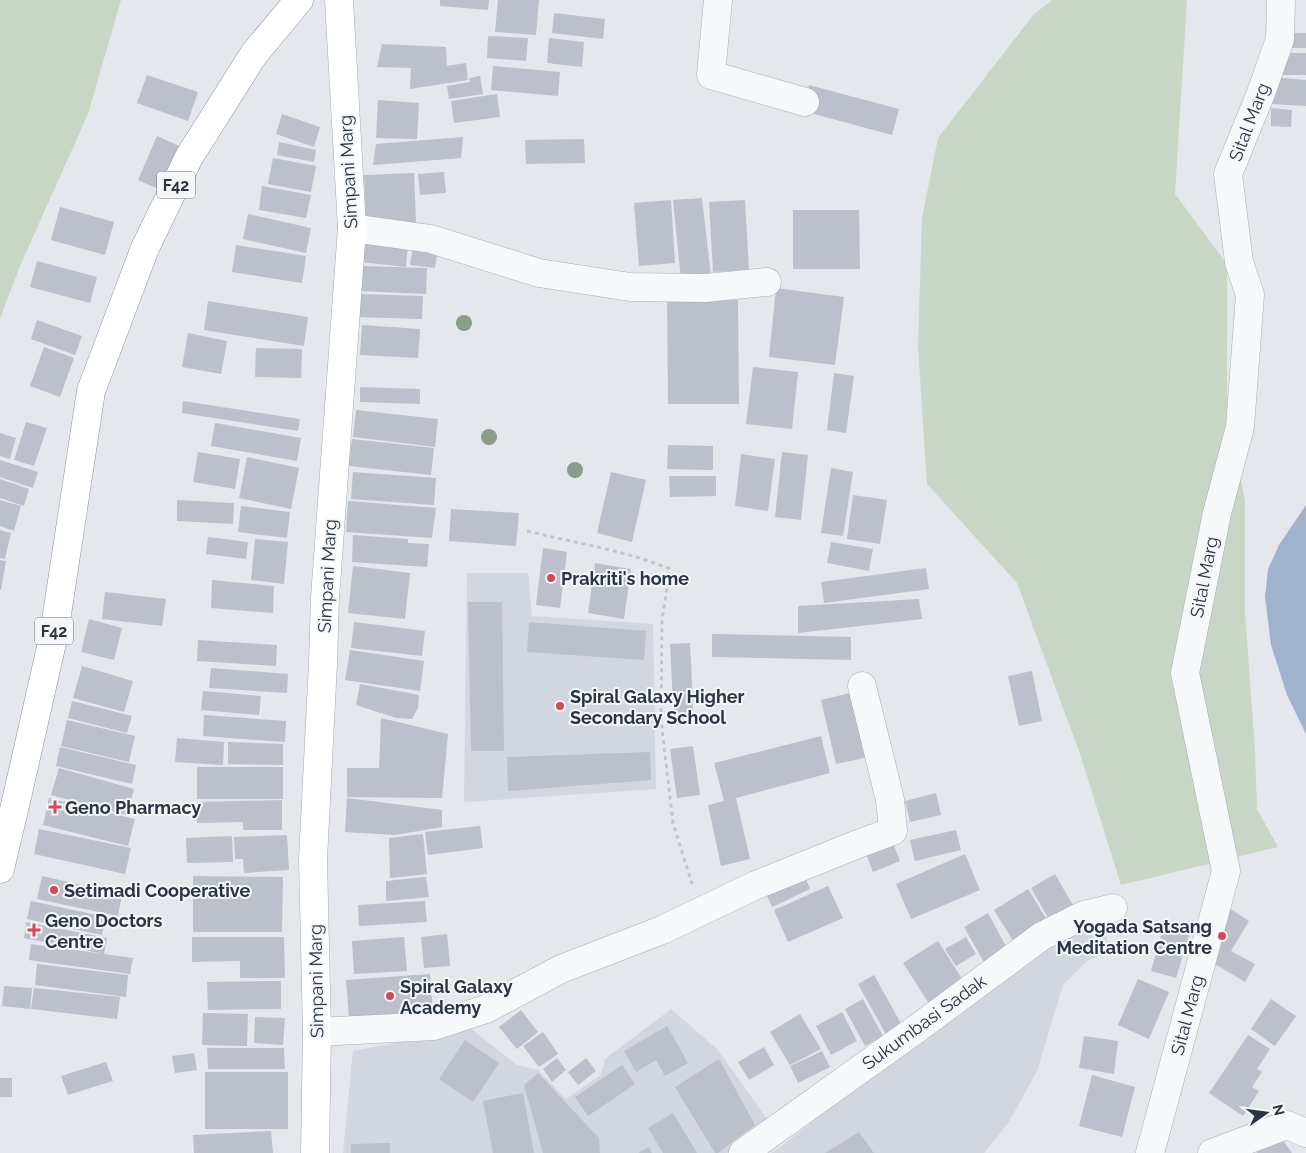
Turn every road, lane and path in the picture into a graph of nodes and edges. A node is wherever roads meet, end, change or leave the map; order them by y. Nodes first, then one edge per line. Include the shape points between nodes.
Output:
1 (299, 0) edge
2 (339, 0) edge
3 (718, 0) edge
4 (1281, 0) edge
5 (805, 102) dead end
6 (352, 228) junction
7 (767, 282) dead end
8 (527, 531) dead end
9 (862, 686) dead end
10 (0, 869) edge
11 (1113, 908) dead end
12 (700, 911) junction
13 (317, 1032) junction
14 (1306, 1133) edge
15 (314, 1153) edge
16 (743, 1153) edge
17 (1150, 1153) edge
18 (1212, 1153) edge

1 - 10 main road, F42 via 254,54 189,157 146,248 91,390 54,634
2 - 6 main road, Simpani Marg
3 - 5 street via 711,75
4 - 17 street, Sital Marg via 1280,39 1228,174 1239,262 1250,296 1240,427 1217,513 1184,673 1226,871
6 - 7 street via 431,239 539,273 630,287 705,288
6 - 13 main road, Simpani Marg via 324,598 313,860
8 - 12 path via 648,560 670,569 662,620 661,720 673,823
9 - 12 street via 890,800 893,831 756,885
11 - 16 street, Sukumbasi Sadak via 1084,915 1042,936
12 - 13 street via 662,930 561,969 486,1009 434,1026
13 - 15 main road, Simpani Marg
14 - 18 street via 1286,1124

